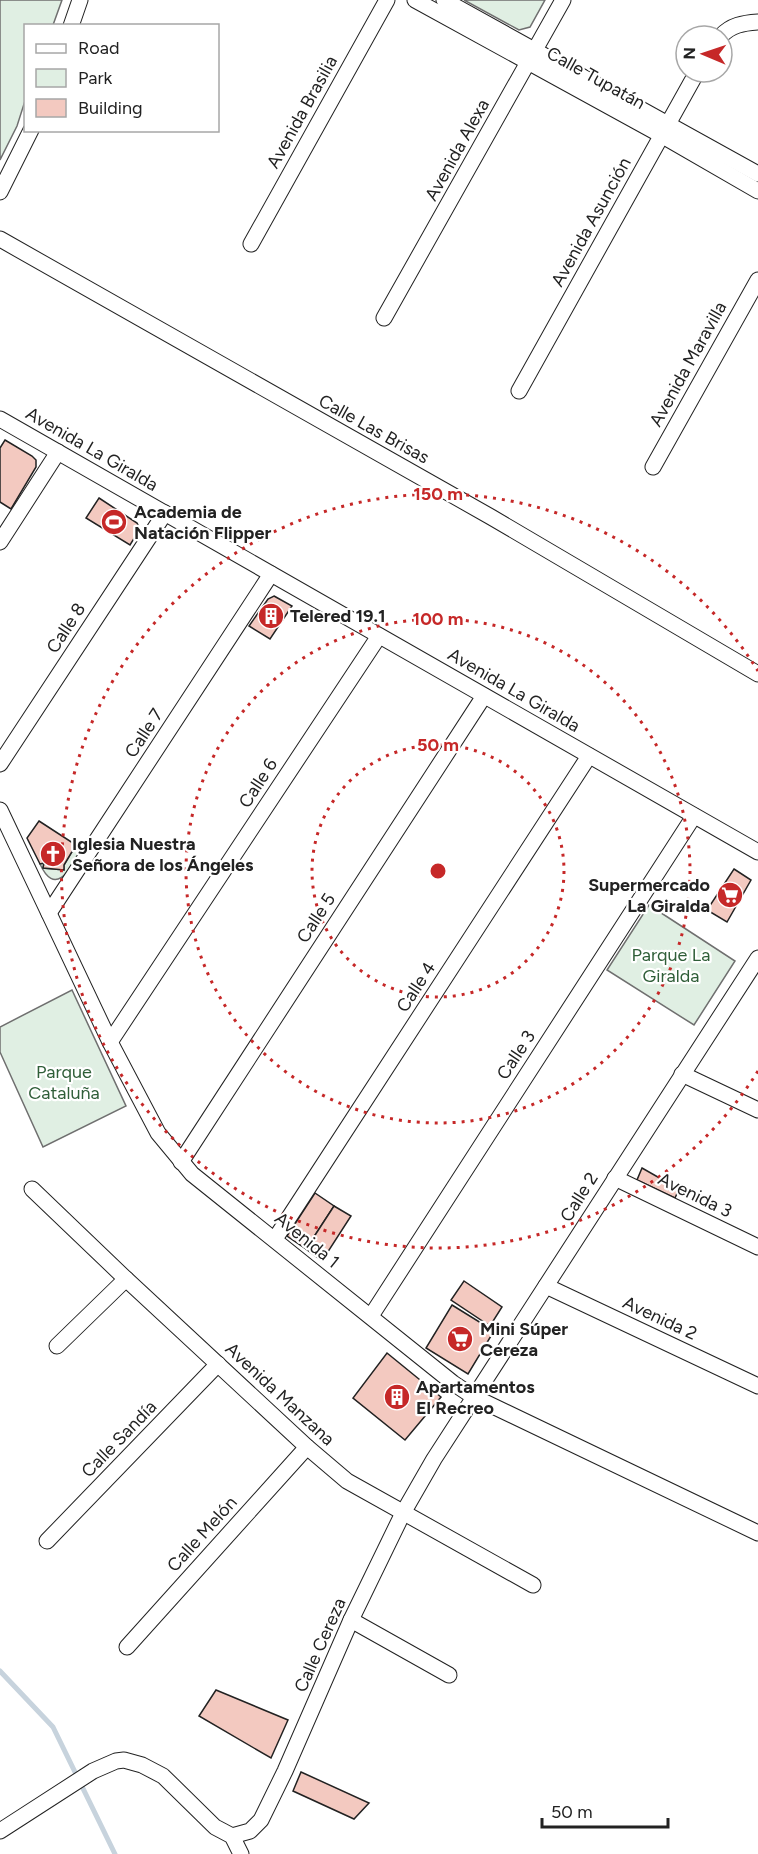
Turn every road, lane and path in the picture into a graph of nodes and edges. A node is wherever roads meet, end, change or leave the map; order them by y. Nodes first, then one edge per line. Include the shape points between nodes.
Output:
1 (80, 0) edge
2 (387, 0) edge
3 (415, 0) edge
4 (444, 0) edge
5 (563, 0) edge
6 (758, 22) edge
7 (73, 24) edge
8 (734, 26) edge
9 (532, 56) junction
10 (690, 84) edge
11 (665, 130) junction
12 (30, 132) edge
13 (758, 174) edge
14 (758, 191) edge
15 (0, 192) edge
16 (0, 239) edge
17 (251, 244) dead end
18 (758, 280) edge
19 (384, 318) dead end
20 (519, 392) dead end
21 (0, 419) edge
22 (58, 452) junction
23 (653, 467) dead end
24 (165, 513) junction
25 (0, 542) edge
26 (271, 574) junction
27 (379, 636) junction
28 (758, 674) edge
29 (484, 696) junction
30 (589, 756) junction
31 (0, 764) edge
32 (0, 810) edge
33 (694, 816) junction
34 (758, 852) edge
35 (49, 913) junction
36 (756, 965) edge
37 (110, 1041) junction
38 (682, 1074) junction
39 (758, 1110) edge
40 (181, 1162) junction
41 (615, 1178) junction
42 (32, 1189) dead end
43 (275, 1239) junction
44 (758, 1247) edge
45 (126, 1279) junction
46 (546, 1286) junction
47 (371, 1316) junction
48 (57, 1346) dead end
49 (218, 1364) junction
50 (758, 1386) edge
51 (474, 1397) junction
52 (307, 1447) junction
53 (434, 1459) joint
54 (402, 1513) junction
55 (758, 1533) edge
56 (47, 1541) dead end
57 (533, 1584) dead end
58 (351, 1620) junction
59 (127, 1647) dead end
60 (449, 1675) dead end
61 (0, 1831) edge
62 (232, 1836) junction
63 (241, 1854) edge

1 - 7 street
2 - 17 street, Avenida Brasilia
3 - 9 street, Calle Tupatán
4 - 9 street, Calle Tupatán
5 - 9 street, Avenida Alexa
6 - 8 street
9 - 11 street, Calle Tupatán
9 - 19 street, Avenida Alexa
10 - 11 street, Avenida Asunción
11 - 13 street, Calle Tupatán
11 - 14 street, Calle Tupatán
11 - 20 street, Avenida Asunción
12 - 15 street
16 - 28 street, Calle Las Brisas via 491,517
18 - 23 street, Avenida Maravilla
21 - 22 street, Avenida La Giralda
22 - 24 street, Avenida La Giralda
22 - 25 street
24 - 26 street, Avenida La Giralda
24 - 31 street, Calle 8
26 - 27 street, Avenida La Giralda
26 - 35 street, Calle 7
27 - 29 street, Avenida La Giralda
27 - 37 street, Calle 6
29 - 30 street, Avenida La Giralda
29 - 40 street, Calle 5
30 - 33 street, Avenida La Giralda
30 - 43 street, Calle 4
32 - 35 street, Avenida 1
33 - 34 street, Avenida La Giralda
33 - 47 street, Calle 3
35 - 37 street, Avenida 1
36 - 38 street, Calle 2
37 - 40 street, Avenida 1 via 158,1133
38 - 39 street
38 - 41 street, Calle 2
40 - 43 street, Avenida 1
41 - 44 street, Avenida 3
41 - 46 street, Calle 2
42 - 45 street, Avenida Manzana
43 - 47 street, Avenida 1
45 - 48 street
45 - 49 street, Avenida Manzana
46 - 50 street, Avenida 2
46 - 51 street, Calle 2
47 - 51 street, Avenida 1
49 - 52 street, Avenida Manzana
49 - 56 street, Calle Sandía
51 - 53 street, Calle 2
51 - 55 street, Avenida 1
52 - 54 street, Avenida Manzana via 347,1481
52 - 59 street, Calle Melón
53 - 54 street, Calle Cereza
54 - 57 street, Avenida Manzana
54 - 58 street, Calle Cereza
58 - 60 street
58 - 62 street, Calle Cereza via 261,1820 250,1831
61 - 62 street via 93,1771 124,1760 163,1776 215,1827
62 - 63 street

